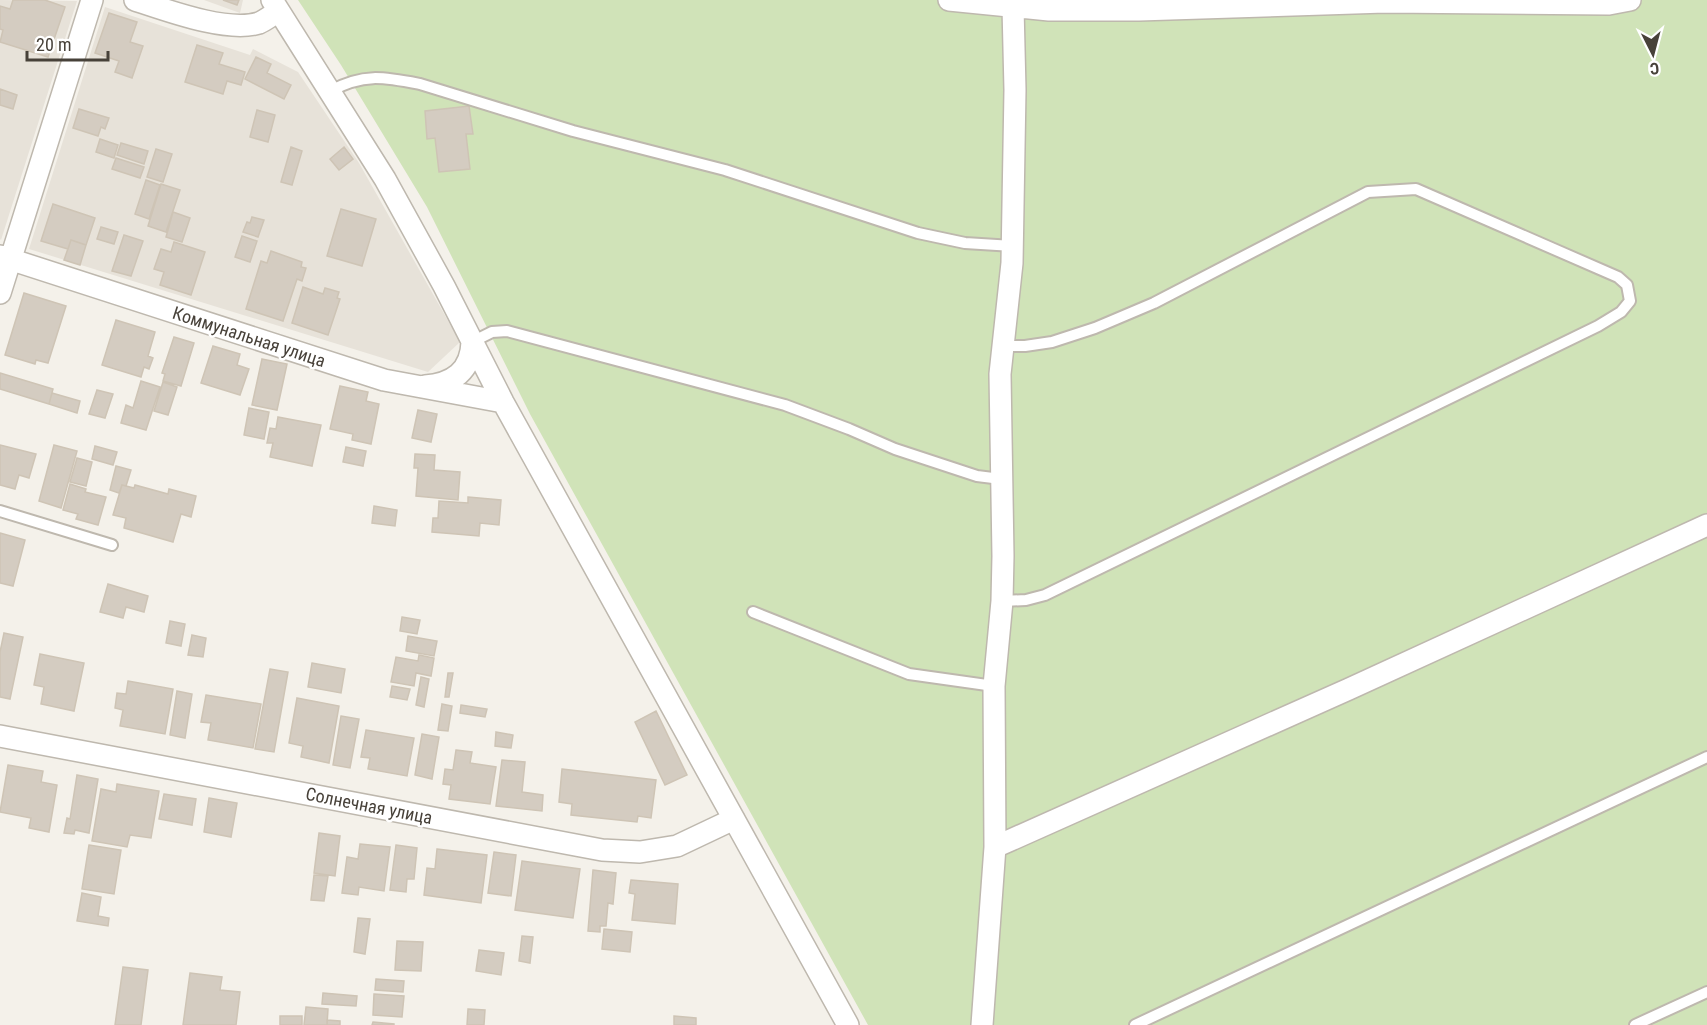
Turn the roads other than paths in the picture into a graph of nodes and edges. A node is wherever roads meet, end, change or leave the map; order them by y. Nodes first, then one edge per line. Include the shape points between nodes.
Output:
1 (92, 0) edge
2 (135, 0) edge
3 (950, 0) edge
4 (1630, 0) edge
5 (1014, 4) edge
6 (276, 5) edge
7 (330, 91) junction
8 (1013, 246) junction
9 (5, 258) edge
10 (0, 293) edge
11 (472, 342) junction
12 (1004, 346) junction
13 (415, 387) junction
14 (502, 402) junction
15 (1001, 479) junction
16 (0, 511) edge
17 (1707, 525) edge
18 (112, 545) dead end
19 (1002, 601) junction
20 (753, 612) dead end
21 (994, 686) junction
22 (0, 736) edge
23 (1707, 758) edge
24 (734, 819) junction
25 (995, 847) junction
26 (1707, 992) edge
27 (848, 1025) edge
28 (982, 1025) edge
29 (1136, 1025) edge
30 (1635, 1025) edge

1 - 9 street
2 - 6 street via 238,25 259,22
3 - 5 street
4 - 5 street via 1609,4 1385,2 1139,10
5 - 8 street
6 - 7 street
7 - 8 lane via 362,78 420,84 573,131 725,170 918,233 965,243
7 - 11 street via 385,179
8 - 12 street
9 - 10 street
9 - 13 street, Коммунальная улица
11 - 13 street via 469,360 458,375 441,384
11 - 14 street
11 - 15 lane via 492,332 507,331 785,405 894,449 977,476
12 - 15 street via 1000,374
12 - 19 lane via 1052,342 1095,328 1154,303 1368,192 1408,189 1416,189 1618,277 1627,285 1630,301 1621,312 1598,326 1045,595
13 - 14 street, Коммунальная улица
14 - 24 street
15 - 19 street
16 - 18 lane
17 - 25 street
19 - 21 street
20 - 21 lane via 909,674
21 - 25 street
22 - 24 street, Солнечная улица via 602,850 640,852 677,846
23 - 29 lane
24 - 27 street
25 - 28 street
26 - 30 lane

